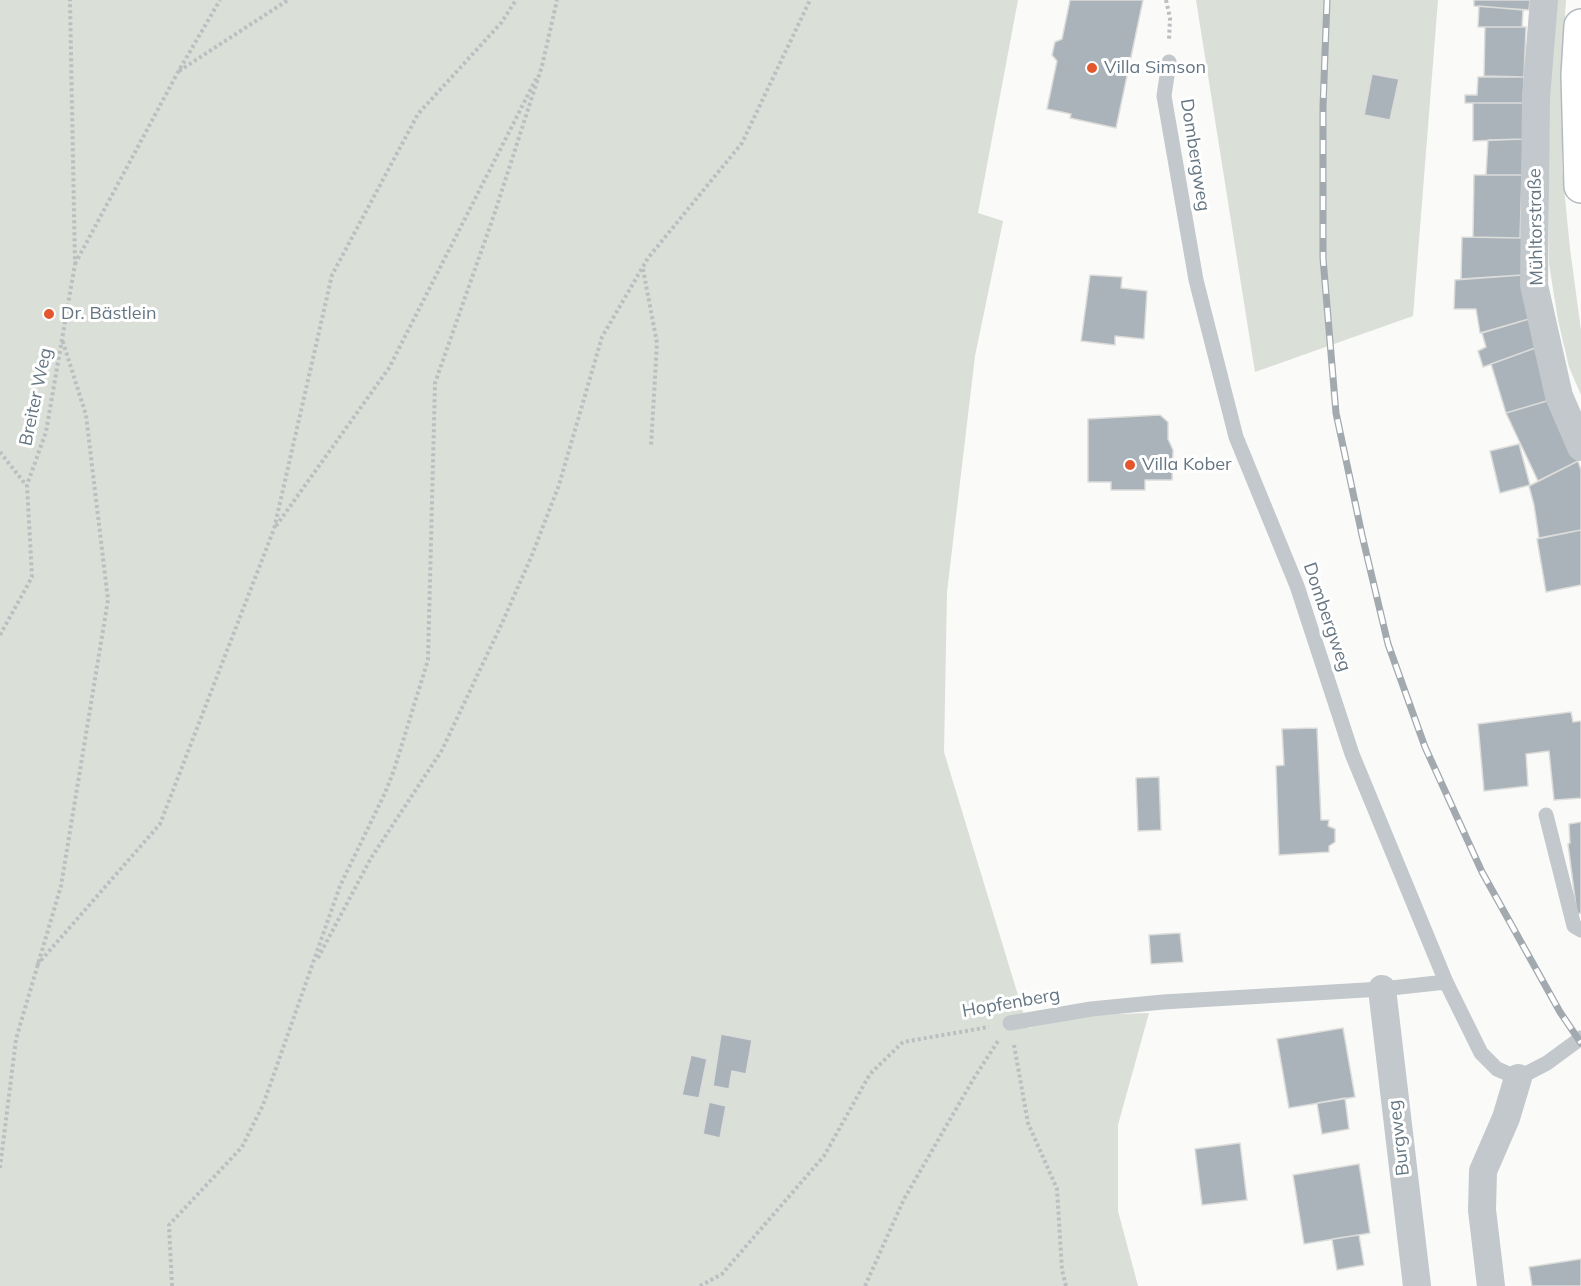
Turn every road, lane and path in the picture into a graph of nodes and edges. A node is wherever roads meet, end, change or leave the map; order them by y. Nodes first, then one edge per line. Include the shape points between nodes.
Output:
1 (70, 0) edge
2 (220, 0) edge
3 (288, 0) edge
4 (516, 0) edge
5 (557, 0) edge
6 (810, 0) edge
7 (1166, 0) edge
8 (1544, 0) edge
9 (1581, 26) edge
10 (1169, 62) joint
11 (542, 66) junction
12 (178, 72) junction
13 (1581, 186) edge
14 (75, 264) junction
15 (642, 268) junction
16 (62, 339) junction
17 (651, 446) dead end
18 (1581, 447) edge
19 (0, 452) edge
20 (27, 485) junction
21 (274, 529) junction
22 (0, 635) edge
23 (1546, 815) dead end
24 (1581, 930) edge
25 (37, 965) junction
26 (312, 969) junction
27 (1446, 982) junction
28 (1382, 989) junction
29 (1010, 1023) junction
30 (1581, 1038) edge
31 (1518, 1078) junction
32 (0, 1168) edge
33 (172, 1286) edge
34 (700, 1286) edge
35 (865, 1286) edge
36 (1066, 1286) edge
37 (1417, 1286) edge
38 (1491, 1286) edge

1 - 14 path
2 - 12 path
3 - 12 path
4 - 21 path via 501,23 418,114 332,275
5 - 11 path
6 - 15 path via 742,143
7 - 10 path via 1170,18
8 - 18 street, Mühltorstraße via 1536,98 1534,285 1559,396
9 - 13 main road
10 - 27 lane, Dombergweg via 1164,96 1196,280 1236,437 1297,586 1352,754
11 - 21 path via 389,368
11 - 26 path via 435,383 428,660 386,794 340,886
12 - 14 path
14 - 16 path, Breiter Weg
15 - 17 path via 657,343
15 - 26 path via 602,337 559,485 463,707 442,750 371,858
16 - 20 path, Breiter Weg via 46,432
16 - 25 path via 86,415 108,600 61,886
19 - 20 path
20 - 22 path, Breiter Weg via 32,577
21 - 25 path via 160,824
23 - 24 lane via 1574,926
25 - 32 path via 16,1039
26 - 33 path via 263,1105 242,1147 169,1225
27 - 28 lane, Hopfenberg
27 - 31 lane, Dombergweg via 1481,1053 1497,1069
28 - 29 lane, Hopfenberg via 1162,1002
28 - 37 street, Burgweg
29 - 34 path, Hopfenberg via 903,1042 870,1074 824,1156 722,1275
29 - 35 path via 904,1199
29 - 36 path via 1028,1123 1057,1189
30 - 31 lane
31 - 38 street via 1483,1171 1482,1210

